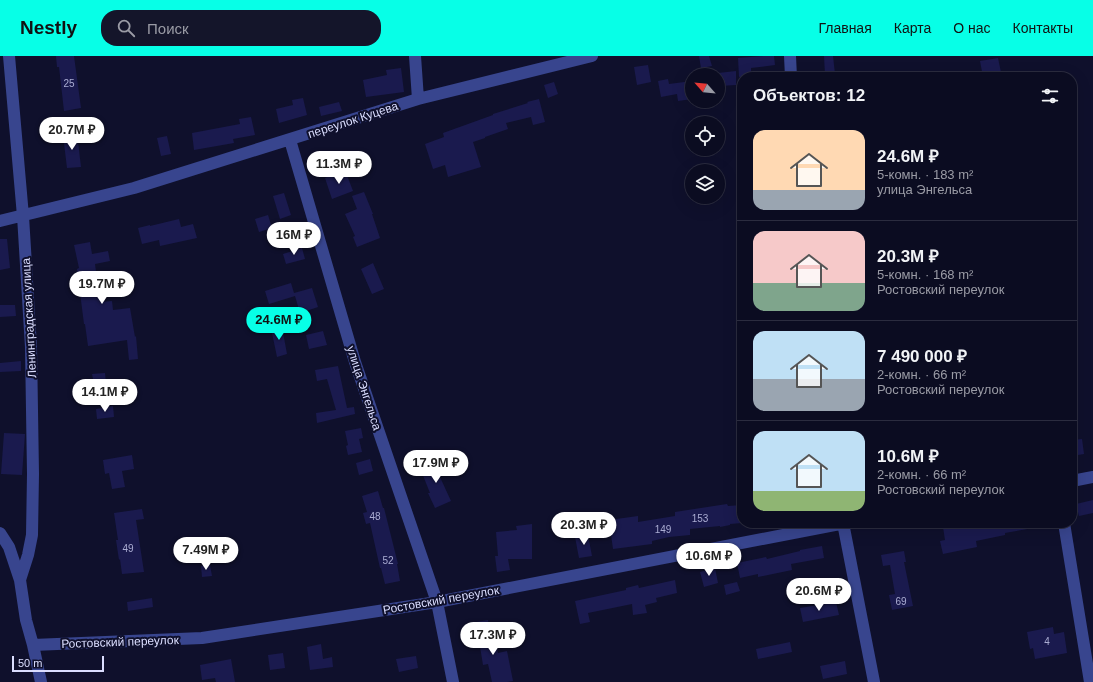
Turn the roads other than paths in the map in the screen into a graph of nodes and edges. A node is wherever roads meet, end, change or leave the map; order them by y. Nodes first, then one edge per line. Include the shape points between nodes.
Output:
1 (9, 56) edge
2 (415, 56) edge
3 (592, 56) edge
4 (790, 56) edge
5 (792, 72) edge
6 (418, 99) junction
7 (290, 140) junction
8 (23, 216) junction
9 (0, 221) edge
10 (1093, 477) edge
11 (1077, 480) edge
12 (818, 528) edge
13 (845, 528) edge
14 (1065, 528) edge
15 (0, 533) edge
16 (20, 580) junction
17 (437, 602) junction
18 (33, 645) junction
19 (41, 682) edge
20 (453, 682) edge
21 (874, 682) edge
22 (1090, 682) edge

1 - 8 street, Ленинградская улица
2 - 6 street
3 - 6 street, переулок Куцева
4 - 5 street
6 - 7 street, переулок Куцева
7 - 8 street, переулок Куцева via 134,188
7 - 17 street, улица Энгельса via 355,362
8 - 9 street, переулок Куцева
8 - 16 street, Ленинградская улица via 31,347 34,474 32,535
10 - 11 street
12 - 17 street, Ростовский переулок
13 - 21 street
14 - 22 street
15 - 16 street, Ленинградская улица via 9,547
16 - 18 street, Ленинградская улица
17 - 18 street, Ростовский переулок via 202,638
17 - 20 street, улица Энгельса
18 - 19 street, Ленинградская улица

